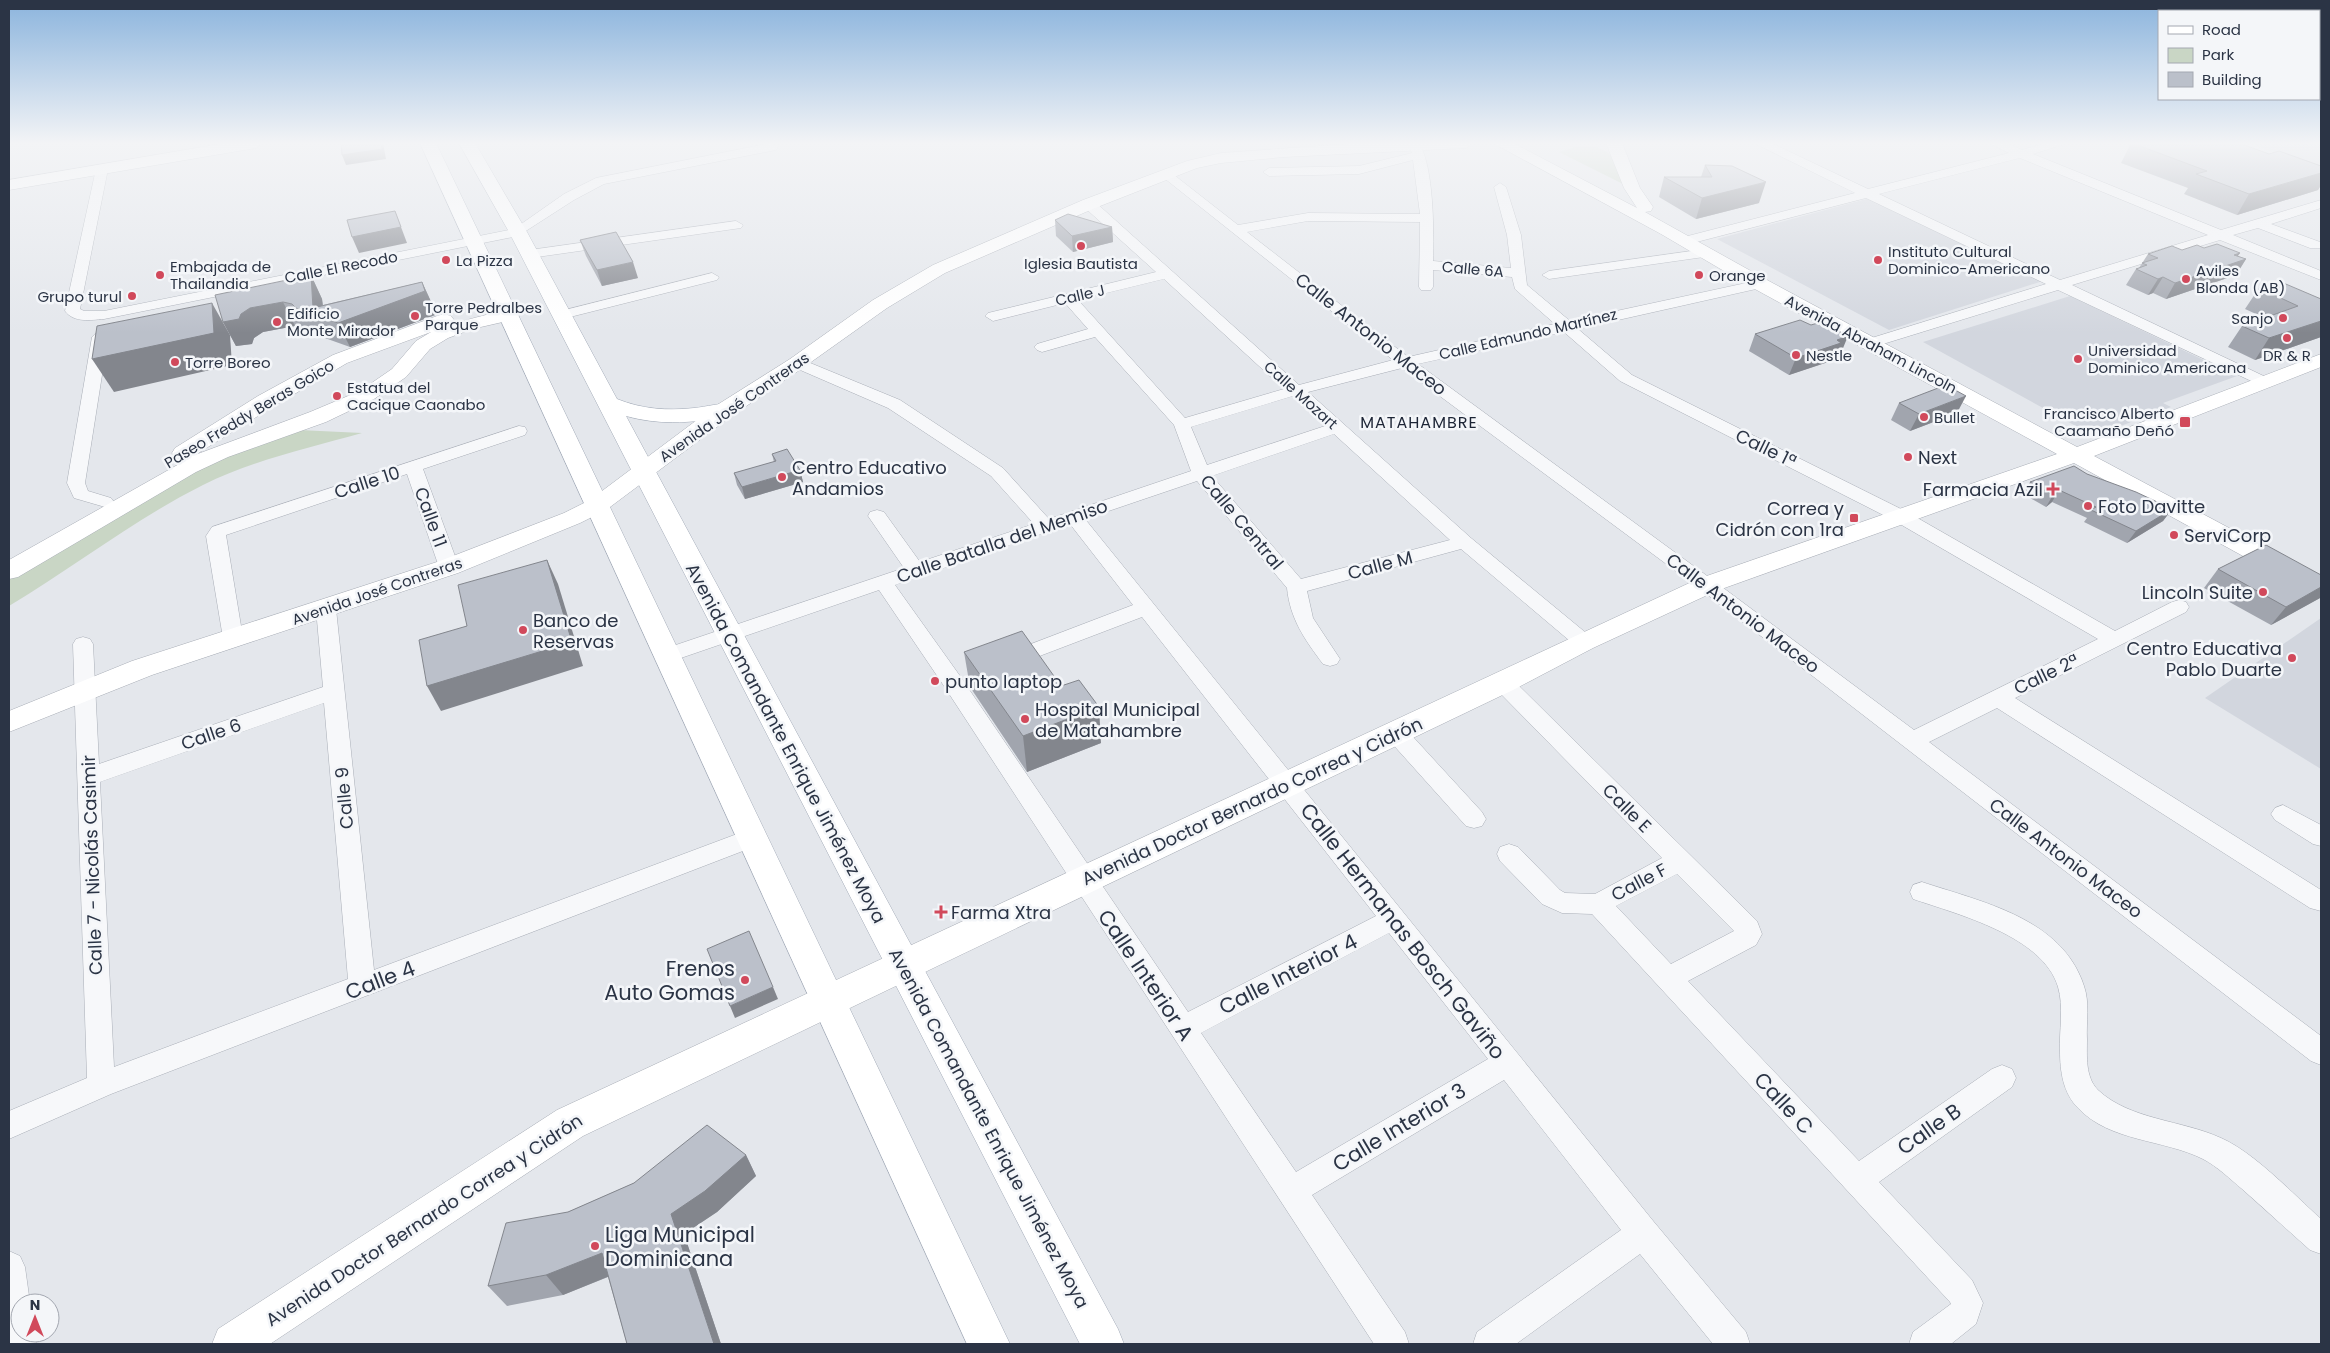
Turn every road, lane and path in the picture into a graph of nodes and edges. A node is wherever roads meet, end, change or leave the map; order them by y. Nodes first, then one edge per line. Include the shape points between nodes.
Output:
1 (94, 206) edge
2 (458, 206) edge
3 (503, 206) edge
4 (556, 206) edge
5 (1084, 206) edge
6 (1091, 206) edge
7 (1208, 206) edge
8 (1425, 206) edge
9 (1506, 206) edge
10 (1626, 206) edge
11 (1800, 206) edge
12 (1904, 206) edge
13 (2147, 206) edge
14 (2314, 206) edge
15 (1645, 207) edge
16 (1427, 218) junction
17 (2257, 223) junction
18 (736, 225) dead end
19 (1238, 229) junction
20 (518, 232) junction
21 (2217, 235) junction
22 (1689, 238) junction
23 (475, 241) junction
24 (2315, 245) dead end
25 (530, 254) junction
26 (1427, 265) junction
27 (1518, 273) junction
28 (1167, 274) junction
29 (1549, 275) dead end
30 (2321, 276) edge
31 (712, 278) dead end
32 (1760, 284) junction
33 (2060, 284) junction
34 (1426, 287) dead end
35 (1068, 298) junction
36 (506, 308) junction
37 (104, 315) junction
38 (562, 315) junction
39 (993, 316) dead end
40 (1565, 326) junction
41 (1098, 332) junction
42 (1880, 341) junction
43 (1042, 347) dead end
44 (340, 359) junction
45 (2321, 360) edge
46 (1405, 362) junction
47 (797, 363) junction
48 (399, 373) junction
49 (2264, 382) junction
50 (1297, 390) junction
51 (266, 401) junction
52 (608, 403) junction
53 (724, 410) junction
54 (318, 417) junction
55 (1182, 424) junction
56 (1337, 427) junction
57 (519, 431) dead end
58 (2084, 451) junction
59 (413, 467) junction
60 (643, 472) junction
61 (1201, 474) junction
62 (106, 502) junction
63 (598, 505) junction
64 (876, 516) dead end
65 (1900, 516) junction
66 (1074, 517) junction
67 (1046, 526) junction
68 (1464, 542) junction
69 (9, 557) edge
70 (449, 568) junction
71 (2321, 569) edge
72 (916, 570) junction
73 (9, 571) edge
74 (883, 582) junction
75 (1707, 586) junction
76 (1297, 588) junction
77 (2321, 588) edge
78 (2180, 607) dead end
79 (1146, 608) junction
80 (326, 609) junction
81 (729, 634) junction
82 (233, 638) junction
83 (2115, 640) junction
84 (1584, 642) junction
85 (83, 644) dead end
86 (668, 655) junction
87 (1330, 660) dead end
88 (971, 674) junction
89 (1503, 683) junction
90 (85, 690) junction
91 (334, 691) junction
92 (1998, 698) junction
93 (9, 722) edge
94 (1396, 733) junction
95 (1912, 741) junction
96 (88, 777) junction
97 (1287, 785) junction
98 (2283, 814) dead end
99 (1474, 819) dead end
100 (752, 837) junction
101 (2321, 838) edge
102 (1509, 854) dead end
103 (1679, 861) junction
104 (1083, 881) junction
105 (1922, 892) dead end
106 (2319, 902) dead end
107 (1598, 904) junction
108 (1394, 919) junction
109 (902, 966) junction
110 (1668, 979) junction
111 (362, 987) junction
112 (828, 1000) junction
113 (1182, 1028) junction
114 (2321, 1052) edge
115 (1508, 1063) junction
116 (2002, 1078) dead end
117 (101, 1085) junction
118 (9, 1125) edge
119 (1856, 1180) junction
120 (1291, 1191) junction
121 (1643, 1233) junction
122 (2321, 1240) edge
123 (9, 1267) edge
124 (20, 1344) edge
125 (233, 1344) edge
126 (988, 1344) edge
127 (1103, 1344) edge
128 (1393, 1344) edge
129 (1489, 1344) edge
130 (1734, 1344) edge
131 (1925, 1344) edge

1 - 37 street, Calle El Recodo via 72,311 81,316
2 - 23 main road
3 - 20 main road, Avenida Comandante Enrique Jiménez Moya
4 - 20 street
5 - 47 main road, Avenida José Contreras via 939,269 880,304
6 - 28 street, Calle Mozart
7 - 19 street, Calle Antonio Maceo
8 - 16 street
9 - 27 street, Calle 1ª via 1514,235
10 - 22 main road, Avenida Abraham Lincoln
11 - 22 street
12 - 33 street
13 - 21 street
14 - 17 street
15 - 22 main road, Avenida Abraham Lincoln
16 - 19 street via 1308,217
16 - 26 street
17 - 21 street
17 - 24 street
18 - 25 street
19 - 46 street, Calle Antonio Maceo
20 - 23 street, Calle El Recodo
20 - 25 main road, Avenida Comandante Enrique Jiménez Moya
21 - 30 street
21 - 33 street
22 - 29 street
22 - 32 main road, Avenida Abraham Lincoln
22 - 42 main road, Avenida Abraham Lincoln
23 - 36 main road
23 - 37 street, Calle El Recodo
25 - 38 main road, Avenida Comandante Enrique Jiménez Moya
26 - 27 street, Calle 6A
26 - 34 street
27 - 40 street, Calle 1ª via 1521,287
28 - 35 street, Calle J
28 - 50 street, Calle Mozart
31 - 38 street
32 - 40 street, Calle Edmundo Martínez
32 - 42 main road, Avenida Abraham Lincoln
33 - 42 street
33 - 49 street
35 - 39 street, Calle J
35 - 41 street, Calle Central
36 - 44 main road, Paseo Freddy Beras Goico via 472,309
36 - 48 main road, Paseo Freddy Beras Goico via 441,334 424,346
36 - 63 main road
37 - 62 street via 76,483 80,494
38 - 52 main road, Avenida Comandante Enrique Jiménez Moya
40 - 46 street, Calle Edmundo Martínez
40 - 65 street, Calle 1ª via 1626,378
41 - 43 street
41 - 55 street, Calle Central
42 - 58 main road, Avenida Abraham Lincoln
44 - 48 main road via 380,348 399,348 406,354
44 - 51 main road, Paseo Freddy Beras Goico
45 - 49 main road, Avenida Doctor Bernardo Correa y Cidrón
46 - 50 street, Calle Edmundo Martínez
46 - 75 street, Calle Antonio Maceo
47 - 53 main road, Avenida José Contreras
47 - 67 street via 894,404 997,472
48 - 54 main road, Paseo Freddy Beras Goico via 367,395
49 - 58 main road, Avenida Doctor Bernardo Correa y Cidrón
50 - 55 street, Calle Edmundo Martínez
50 - 56 street, Calle Mozart
51 - 54 main road via 261,416 270,422 290,423
51 - 62 main road, Paseo Freddy Beras Goico
52 - 53 main road via 622,410 658,415 705,414
52 - 60 main road, Avenida Comandante Enrique Jiménez Moya
53 - 60 main road, Avenida José Contreras
54 - 73 main road, Paseo Freddy Beras Goico via 220,452 188,467
55 - 61 street, Calle Central
56 - 61 street, Calle Batalla del Memiso
56 - 68 street, Calle Mozart
57 - 59 street, Calle 10
58 - 65 main road, Avenida Doctor Bernardo Correa y Cidrón
58 - 71 main road, Avenida Abraham Lincoln
58 - 77 main road, Avenida Abraham Lincoln
59 - 70 street, Calle 11
59 - 82 street, Calle 10 via 219,531 215,536
60 - 63 main road, Avenida José Contreras
60 - 81 main road, Avenida Comandante Enrique Jiménez Moya
61 - 66 street, Calle Batalla del Memiso
61 - 76 street, Calle Central
62 - 69 main road, Paseo Freddy Beras Goico
63 - 70 main road, Avenida José Contreras
63 - 86 main road
64 - 72 street
65 - 75 main road, Avenida Doctor Bernardo Correa y Cidrón
65 - 83 street, Calle 1ª
66 - 67 street, Calle Batalla del Memiso
66 - 79 street, Calle Hermanas Bosch Gaviño
67 - 72 street, Calle Batalla del Memiso
68 - 76 street, Calle M
68 - 84 street, Calle Mozart
70 - 80 main road, Avenida José Contreras
72 - 74 street, Calle Batalla del Memiso
74 - 81 street, Calle Batalla del Memiso
74 - 88 street, Calle Interior A
75 - 84 main road, Avenida Doctor Bernardo Correa y Cidrón
75 - 95 street, Calle Antonio Maceo
76 - 87 street via 1297,606 1305,625
78 - 83 street, Calle 2ª
79 - 88 street
79 - 97 street, Calle Hermanas Bosch Gaviño
80 - 82 main road, Avenida José Contreras
80 - 91 street, Calle 9
81 - 86 street, Calle Batalla del Memiso
81 - 109 main road, Avenida Comandante Enrique Jiménez Moya
82 - 90 main road, Avenida José Contreras
83 - 92 street, Calle 2ª
84 - 89 main road, Avenida Doctor Bernardo Correa y Cidrón
85 - 90 street, Calle 7 - Nicolás Casimir
86 - 100 main road
88 - 104 street, Calle Interior A
89 - 94 main road, Avenida Doctor Bernardo Correa y Cidrón
89 - 103 street, Calle E
90 - 93 main road, Avenida José Contreras
90 - 96 street, Calle 7 - Nicolás Casimir
91 - 96 street, Calle 6
91 - 111 street, Calle 9
92 - 95 street, Calle 2ª
92 - 106 street
94 - 97 main road, Avenida Doctor Bernardo Correa y Cidrón
94 - 99 street
95 - 114 street, Calle Antonio Maceo
96 - 117 street, Calle 7 - Nicolás Casimir
97 - 104 main road, Avenida Doctor Bernardo Correa y Cidrón
97 - 108 street, Calle Hermanas Bosch Gaviño
98 - 101 street
100 - 111 street, Calle 4
100 - 112 main road
102 - 107 street via 1551,897 1562,903
103 - 107 street, Calle F
103 - 110 street, Calle E via 1750,934
104 - 109 main road, Avenida Doctor Bernardo Correa y Cidrón
104 - 113 street, Calle Interior A
105 - 122 street via 2005,922 2030,935 2060,965 2071,986 2074,1072 2078,1086 2088,1100 2136,1125 2181,1136 2212,1148 2241,1168
107 - 110 street, Calle C
108 - 113 street, Calle Interior 4
108 - 115 street, Calle Hermanas Bosch Gaviño
109 - 112 main road, Avenida Doctor Bernardo Correa y Cidrón
109 - 127 main road, Avenida Comandante Enrique Jiménez Moya
110 - 119 street, Calle C
111 - 117 street, Calle 4
112 - 125 main road, Avenida Doctor Bernardo Correa y Cidrón via 570,1122
112 - 126 main road
113 - 120 street, Calle Interior A
115 - 120 street, Calle Interior 3
115 - 121 street, Calle Hermanas Bosch Gaviño
116 - 119 street, Calle B
117 - 118 street, Calle 4
119 - 131 street, Calle C via 1961,1291 1967,1303 1965,1312
120 - 128 street, Calle Interior A
121 - 129 street
121 - 130 street, Calle Hermanas Bosch Gaviño
123 - 124 street

